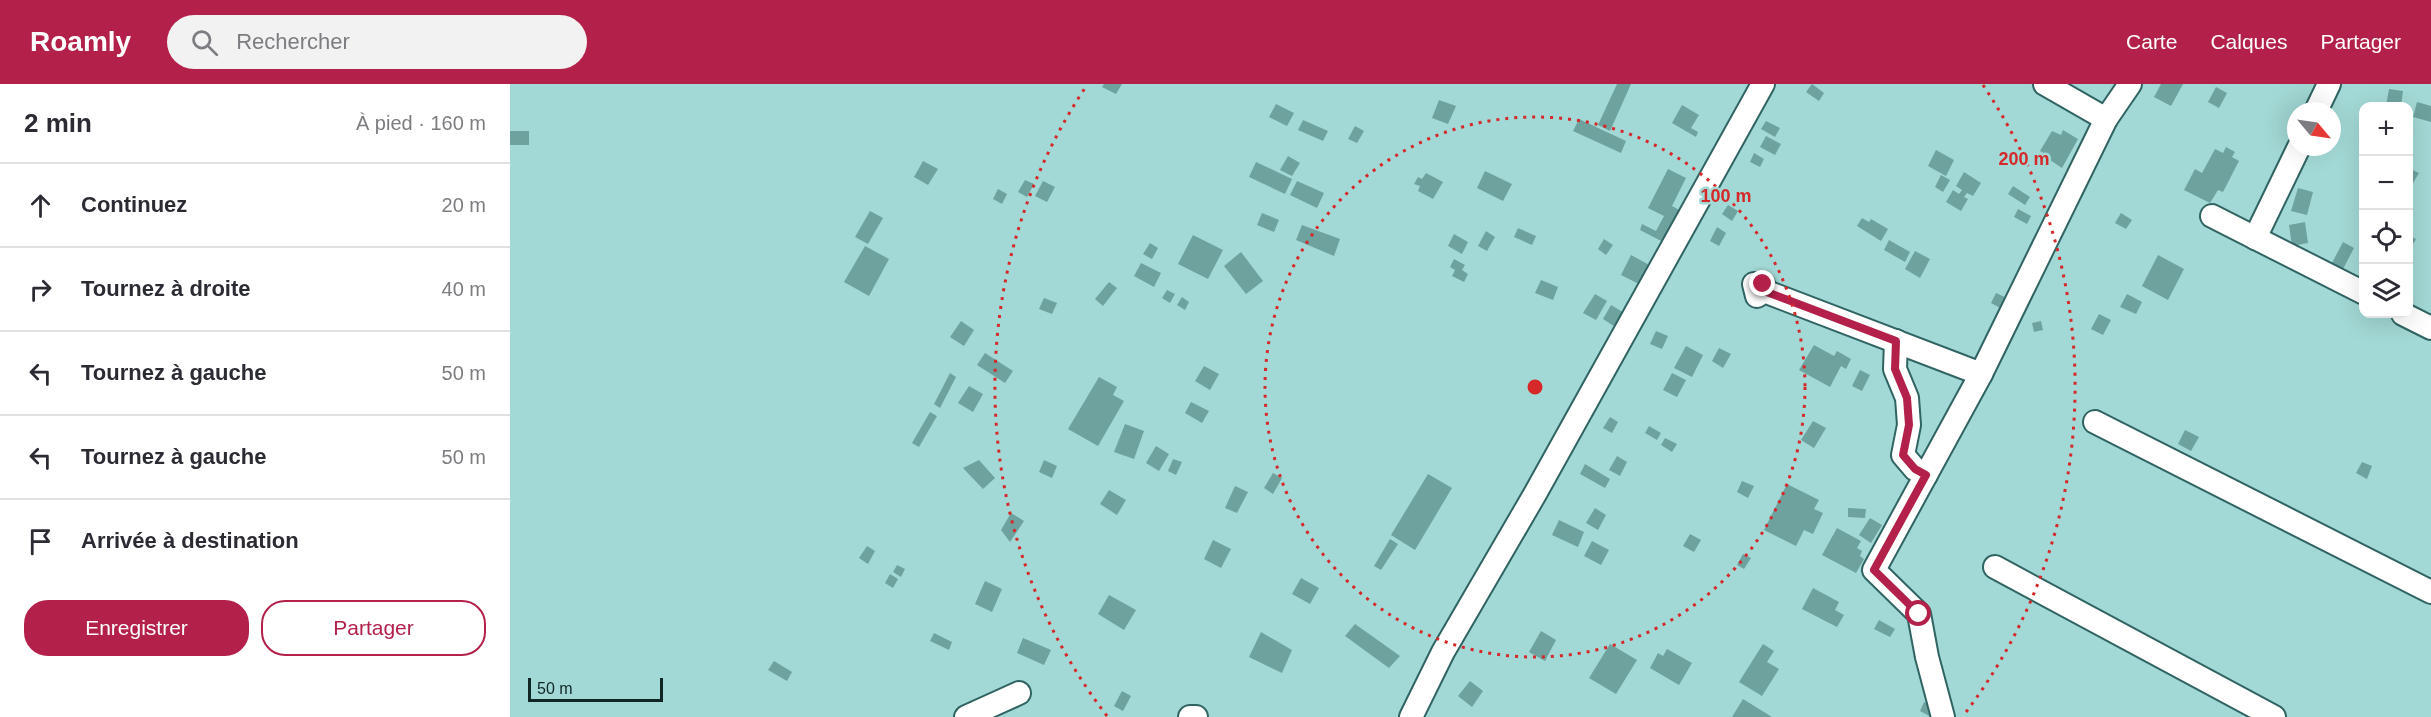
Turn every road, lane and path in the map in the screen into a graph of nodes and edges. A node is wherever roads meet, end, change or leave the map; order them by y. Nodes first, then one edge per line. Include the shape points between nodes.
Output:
1 (1763, 84) edge
2 (2045, 84) edge
3 (2130, 84) edge
4 (2329, 84) edge
5 (2320, 102) edge
6 (2106, 119) junction
7 (2295, 156) edge
8 (2212, 216) dead end
9 (2255, 238) junction
10 (2359, 290) edge
11 (1764, 291) dead end
12 (2411, 318) edge
13 (2431, 328) edge
14 (1896, 341) junction
15 (1981, 374) junction
16 (2095, 422) dead end
17 (1926, 475) junction
18 (1995, 567) dead end
19 (2431, 592) edge
20 (1019, 693) dead end
21 (966, 717) edge
22 (1190, 717) edge
23 (1196, 717) edge
24 (1411, 717) edge
25 (1943, 717) edge
26 (2274, 717) edge

1 - 24 street via 1443,652
2 - 6 street
3 - 6 street
4 - 5 street
6 - 15 street
7 - 9 street
8 - 9 street
9 - 10 street
11 - 14 street
12 - 13 street
14 - 15 street
14 - 17 street via 1895,369 1907,398 1909,425 1903,455
15 - 17 street
16 - 19 street
17 - 25 street via 1874,570 1919,614
18 - 26 street
20 - 21 street
22 - 23 street

